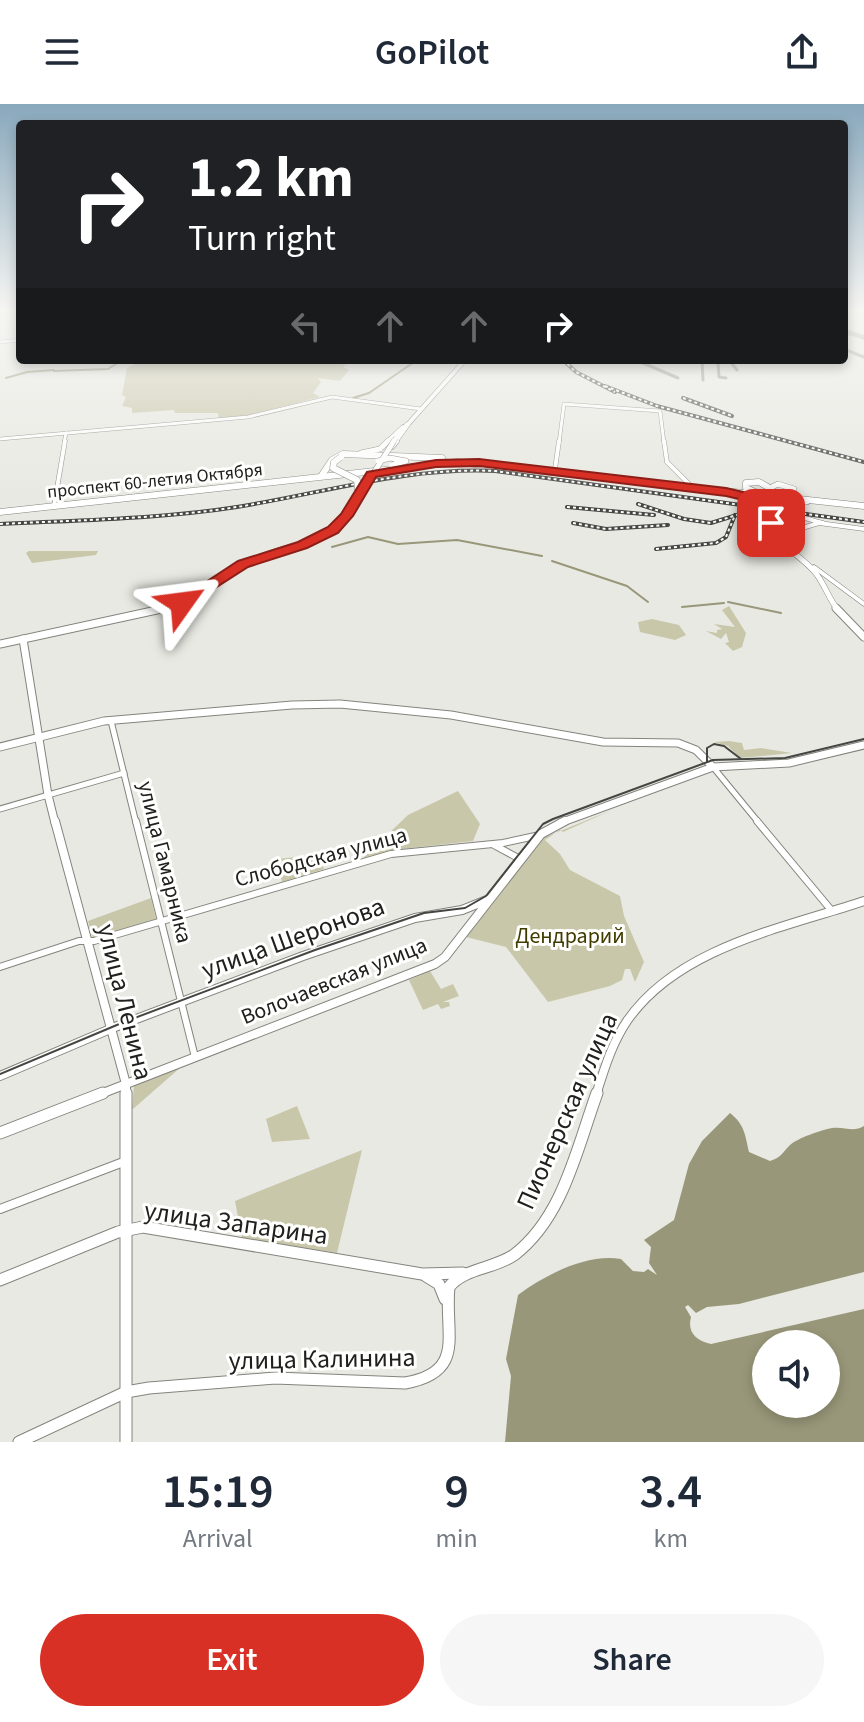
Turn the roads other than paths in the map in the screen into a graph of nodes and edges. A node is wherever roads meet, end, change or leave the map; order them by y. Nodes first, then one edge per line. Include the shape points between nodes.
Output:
1 (453, 373) edge
2 (421, 409) junction
3 (407, 424) junction
4 (66, 433) junction
5 (395, 438) junction
6 (0, 439) edge
7 (379, 455) junction
8 (342, 456) junction
9 (399, 456) junction
10 (420, 460) junction
11 (457, 462) junction
12 (394, 467) junction
13 (329, 468) junction
14 (372, 469) junction
15 (555, 470) junction
16 (339, 474) junction
17 (314, 477) junction
18 (365, 481) junction
19 (693, 488) junction
20 (358, 490) junction
21 (719, 491) junction
22 (779, 496) junction
23 (769, 503) junction
24 (837, 504) junction
25 (864, 505) edge
26 (54, 506) junction
27 (0, 512) edge
28 (814, 522) junction
29 (864, 529) edge
30 (332, 530) junction
31 (762, 531) dead end
32 (774, 534) junction
33 (814, 567) junction
34 (864, 604) edge
35 (864, 636) edge
36 (25, 643) junction
37 (0, 644) edge
38 (111, 721) junction
39 (39, 736) junction
40 (0, 747) edge
41 (863, 747) edge
42 (713, 767) junction
43 (124, 773) junction
44 (48, 795) junction
45 (0, 809) edge
46 (541, 834) junction
47 (493, 845) junction
48 (520, 859) junction
49 (489, 900) junction
50 (864, 901) edge
51 (462, 910) junction
52 (833, 912) junction
53 (479, 913) junction
54 (161, 920) junction
55 (87, 941) junction
56 (0, 967) edge
57 (182, 1002) junction
58 (112, 1028) junction
59 (195, 1058) junction
60 (0, 1074) edge
61 (126, 1084) junction
62 (0, 1133) edge
63 (126, 1161) junction
64 (0, 1209) edge
65 (126, 1230) junction
66 (474, 1273) junction
67 (422, 1274) junction
68 (0, 1280) edge
69 (448, 1317) junction
70 (126, 1392) junction
71 (19, 1442) edge
72 (126, 1442) edge

1 - 2 main road
2 - 3 main road
2 - 4 street via 332,397 248,417
3 - 5 main road
3 - 8 main road via 378,450
3 - 9 highway via 388,451
4 - 6 street
4 - 26 street
5 - 14 main road, bridge
5 - 20 main road, bridge
7 - 8 highway, проспект 60-летия Октября
7 - 9 highway, проспект 60-летия Октября
7 - 12 main road
8 - 13 highway, проспект 60-летия Октября
8 - 20 highway, bridge via 333,468 357,480
9 - 10 highway, проспект 60-летия Октября
10 - 11 highway, проспект 60-летия Октября
10 - 15 highway, проспект 60-летия Октября
10 - 16 highway, проспект 60-летия Октября
11 - 12 main road
11 - 19 highway, проспект 60-летия Октября
12 - 14 main road, bridge via 406,461 383,459
12 - 18 main road, bridge
13 - 16 highway
13 - 17 highway, проспект 60-летия Октября
14 - 18 main road, bridge
15 - 19 highway, проспект 60-летия Октября
15 - 19 street via 564,404 660,411 667,462
16 - 17 highway, проспект 60-летия Октября
17 - 26 highway, проспект 60-летия Октября
18 - 30 main road, bridge via 347,516
19 - 21 highway, проспект 60-летия Октября
19 - 23 highway, проспект 60-летия Октября
20 - 30 main road, bridge
21 - 23 highway
21 - 24 highway, проспект 60-летия Октября
22 - 23 highway, проспект 60-летия Октября
22 - 23 main road via 795,491 778,484 772,487
22 - 25 highway, проспект 60-летия Октября
23 - 24 main road
23 - 28 street via 767,522 749,523 742,517 767,510
23 - 32 main road
24 - 25 highway, проспект 60-летия Октября
26 - 27 highway, проспект 60-летия Октября
28 - 29 street
28 - 32 street
30 - 36 main road via 238,567 190,600
31 - 32 street
32 - 33 main road
32 - 35 main road via 815,572 834,606
33 - 34 street
33 - 35 main road via 836,606
36 - 37 main road
36 - 39 main road, улица Ленина
38 - 39 main road
38 - 42 main road via 351,704 592,740 678,743 696,750
38 - 43 street, улица Гамарника
39 - 40 main road
39 - 44 main road, улица Ленина
41 - 42 main road, Волочаевская улица via 789,763
42 - 46 main road, Волочаевская улица
42 - 52 street
43 - 44 street
43 - 54 street, улица Гамарника
44 - 45 street
44 - 55 main road, улица Ленина
46 - 47 street, Слободская улица
46 - 48 main road, Волочаевская улица
47 - 48 street, Слободская улица
47 - 54 street, Слободская улица via 399,852
48 - 49 main road, Волочаевская улица
49 - 51 main road, улица Шеронова
49 - 53 main road, Волочаевская улица
50 - 52 main road, Пионерская улица
51 - 53 main road
51 - 57 main road, улица Шеронова via 385,928
52 - 66 main road, Пионерская улица via 693,962 657,987 619,1036 555,1203 538,1231 507,1260
53 - 59 main road, Волочаевская улица via 435,964
54 - 55 street, Слободская улица
54 - 57 street, улица Гамарника
55 - 56 street, Слободская улица
55 - 58 main road, улица Ленина
57 - 58 main road, улица Шеронова
57 - 59 street, улица Гамарника
58 - 60 main road, улица Шеронова
58 - 61 main road, улица Ленина
59 - 61 main road, Волочаевская улица
61 - 62 main road, Волочаевская улица
61 - 63 main road, улица Ленина
63 - 64 street
63 - 65 main road, улица Ленина
65 - 67 main road, улица Запарина via 171,1231
65 - 68 main road, улица Запарина
65 - 70 main road, улица Ленина
66 - 67 main road, улица Запарина
66 - 69 main road via 452,1280
67 - 69 main road via 439,1284
69 - 70 main road, улица Калинина via 450,1345 443,1368 424,1380 275,1378
70 - 71 main road, улица Калинина
70 - 72 main road, улица Ленина

